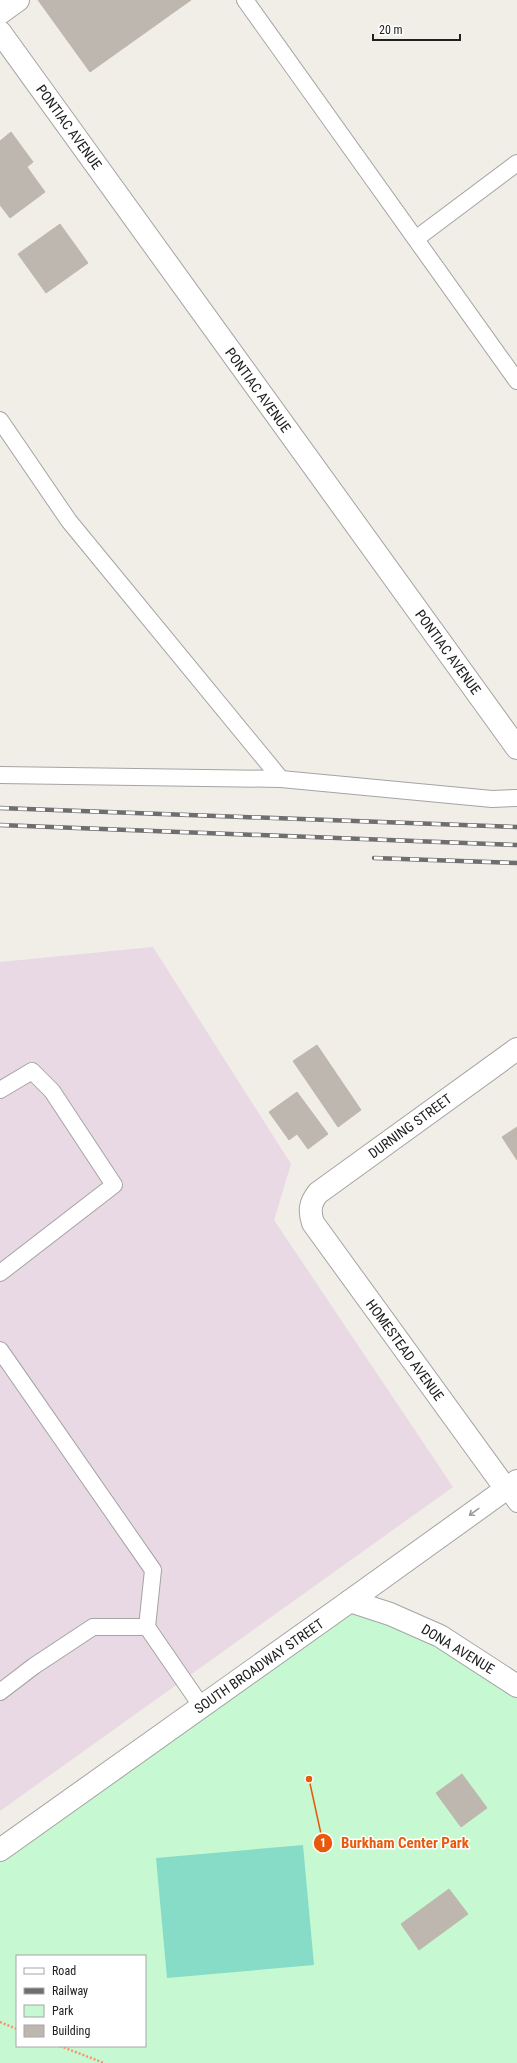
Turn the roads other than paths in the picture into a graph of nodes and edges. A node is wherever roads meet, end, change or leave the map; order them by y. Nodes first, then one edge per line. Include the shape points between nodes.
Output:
1 (18, 0) edge
2 (246, 0) edge
3 (0, 13) edge
4 (0, 32) edge
5 (517, 163) edge
6 (417, 238) junction
7 (517, 381) edge
8 (0, 420) edge
9 (517, 748) edge
10 (0, 775) edge
11 (281, 779) junction
12 (517, 798) edge
13 (517, 1049) edge
14 (0, 1090) edge
15 (310, 1209) joint
16 (0, 1273) edge
17 (0, 1350) edge
18 (513, 1491) edge
19 (350, 1601) junction
20 (147, 1627) junction
21 (517, 1686) edge
22 (0, 1692) edge
23 (202, 1707) junction
24 (0, 1850) edge

1 - 3 street
2 - 6 lane
4 - 9 street, PONTIAC AVENUE
5 - 6 lane
6 - 7 lane
8 - 11 lane via 69,521
10 - 11 lane
11 - 12 lane via 492,799
13 - 15 street, DURNING STREET via 318,1193 312,1200
14 - 16 lane via 32,1071 52,1091 114,1185
15 - 18 street, HOMESTEAD AVENUE via 314,1223
17 - 20 lane via 153,1570
18 -> 19 street, SOUTH BROADWAY STREET
19 - 21 street, DONA AVENUE via 390,1614 440,1636
19 - 23 street, SOUTH BROADWAY STREET
20 - 22 lane via 93,1627
20 - 23 lane
23 - 24 street, SOUTH BROADWAY STREET

